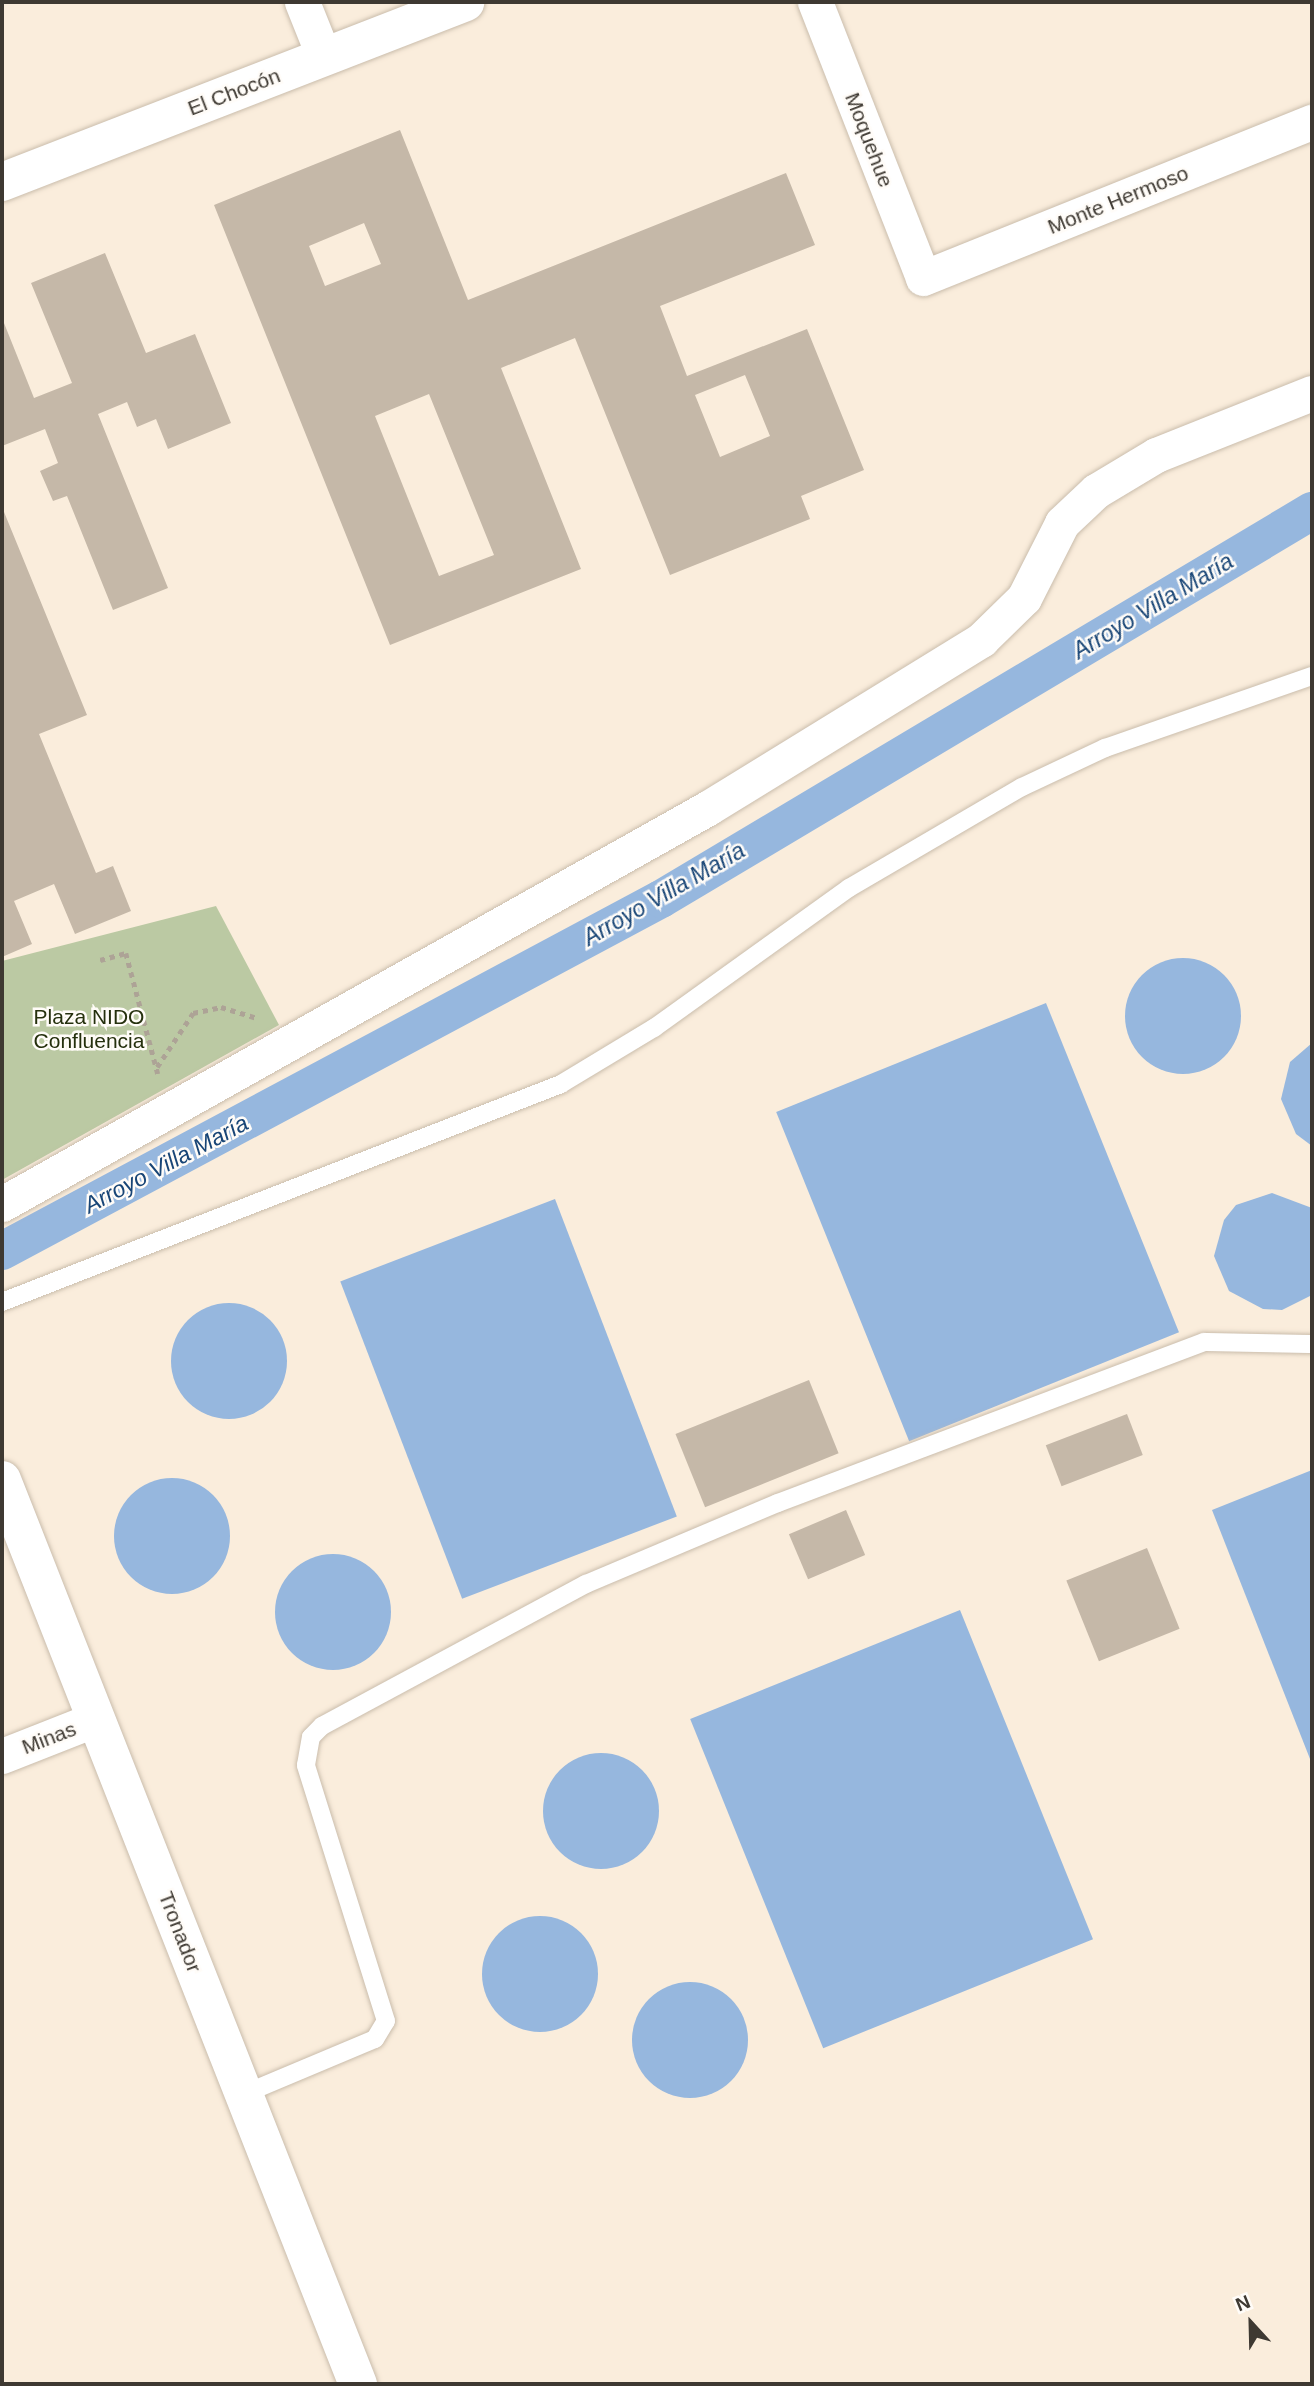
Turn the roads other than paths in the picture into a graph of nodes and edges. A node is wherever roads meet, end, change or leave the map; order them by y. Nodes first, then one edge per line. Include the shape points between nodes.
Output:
1 (302, 2) edge
2 (466, 2) edge
3 (815, 2) edge
4 (324, 57) junction
5 (1312, 122) edge
6 (2, 182) edge
7 (923, 278) joint
8 (1312, 393) edge
9 (1312, 676) edge
10 (2, 1204) edge
11 (2, 1302) edge
12 (1312, 1344) edge
13 (2, 1480) edge
14 (96, 1719) junction
15 (2, 1756) edge
16 (244, 2094) junction
17 (358, 2384) edge

1 - 4 street
2 - 4 main road, El Chocón
3 - 7 street, Moquehue
4 - 6 main road, El Chocón
5 - 7 street, Monte Hermoso
8 - 10 street via 1156,455 1096,491 1062,523 1024,598 981,640 708,808
9 - 11 lane via 1105,748 1022,787 849,888 654,1028 561,1084
12 - 16 lane via 1204,1342 765,1507 553,1600 322,1726 310,1737 306,1765 386,2021 375,2039
13 - 14 main road, Tronador
14 - 15 street, Minas
14 - 16 main road, Tronador
16 - 17 main road, Tronador

